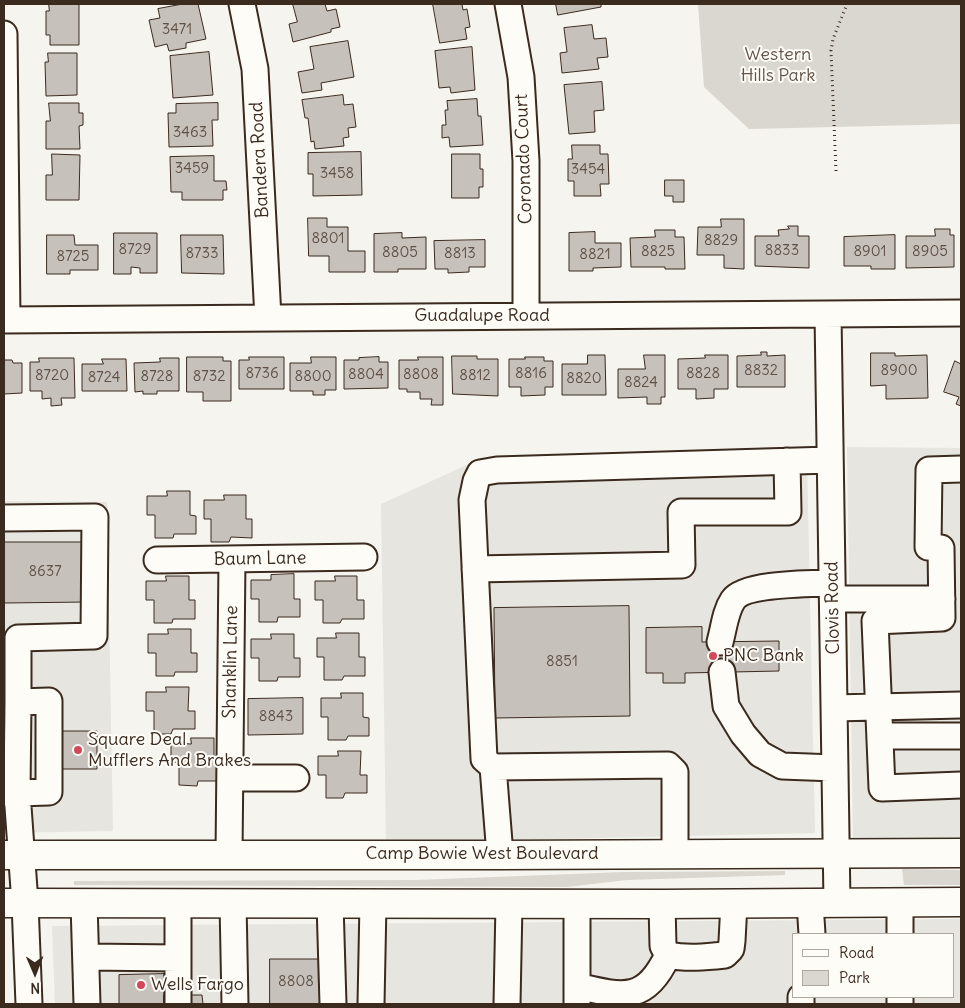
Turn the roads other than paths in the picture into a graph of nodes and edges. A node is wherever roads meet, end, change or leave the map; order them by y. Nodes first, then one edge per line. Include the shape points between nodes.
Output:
1 (242, 4) edge
2 (508, 4) edge
3 (4, 34) edge
4 (961, 313) edge
5 (828, 314) junction
6 (526, 316) junction
7 (268, 318) junction
8 (5, 320) edge
9 (830, 460) junction
10 (787, 461) junction
11 (961, 469) edge
12 (4, 518) edge
13 (364, 557) dead end
14 (232, 559) junction
15 (157, 560) dead end
16 (475, 569) junction
17 (832, 591) junction
18 (948, 611) edge
19 (11, 638) edge
20 (720, 642) tunnel mouth
21 (722, 672) tunnel mouth
22 (961, 705) edge
23 (834, 708) junction
24 (879, 708) junction
25 (880, 736) junction
26 (961, 736) edge
27 (493, 766) junction
28 (835, 768) junction
29 (230, 778) junction
30 (296, 778) dead end
31 (961, 785) edge
32 (11, 793) edge
33 (675, 853) junction
34 (836, 853) junction
35 (961, 853) edge
36 (229, 854) junction
37 (13, 855) edge
38 (500, 855) junction
39 (84, 902) junction
40 (810, 902) junction
41 (837, 902) junction
42 (900, 902) junction
43 (961, 902) edge
44 (15, 903) edge
45 (178, 903) junction
46 (233, 903) junction
47 (330, 903) junction
48 (372, 903) junction
49 (734, 903) junction
50 (509, 904) junction
51 (577, 904) junction
52 (662, 904) junction
53 (812, 933) edge
54 (900, 933) edge
55 (668, 955) junction
56 (86, 957) junction
57 (178, 958) junction
58 (577, 995) edge
59 (29, 1004) edge
60 (87, 1004) edge
61 (178, 1004) edge
62 (235, 1004) edge
63 (333, 1004) edge
64 (371, 1004) edge
65 (507, 1004) edge

1 - 7 street, Bandera Road via 256,69
2 - 6 street, Coronado Court via 521,77 526,161
3 - 8 street
4 - 5 street, Guadalupe Road
5 - 6 street, Guadalupe Road
5 - 9 street, Clovis Road
6 - 7 street, Guadalupe Road
7 - 8 street, Guadalupe Road
9 - 10 street
9 - 17 street, Clovis Road
10 - 16 street via 480,473 472,500
10 - 16 street via 788,512 681,512 682,565
11 - 18 street via 929,470 928,547 941,548
12 - 19 street via 94,517 94,636
13 - 14 street, Baum Lane
14 - 15 street, Baum Lane
14 - 29 street, Shanklin Lane
16 - 27 street via 484,759
17 - 18 street
17 - 20 street via 763,588 743,592 734,599 728,611
17 - 23 street, Clovis Road
18 - 24 street via 875,620
19 - 32 street via 18,702 49,701 49,792
21 - 28 street via 726,706 760,754 782,766
22 - 24 street
23 - 24 street
23 - 28 street, Clovis Road
24 - 25 street
25 - 26 street
25 - 31 street via 882,788
27 - 33 street via 668,765 676,772
27 - 38 street
28 - 34 street, Clovis Road
29 - 30 street
29 - 36 street, Shanklin Lane
32 - 37 street
33 - 34 main road, Camp Bowie West Boulevard
33 - 38 main road, Camp Bowie West Boulevard
34 - 35 main road, Camp Bowie West Boulevard
34 - 41 street, Clovis Road
36 - 37 main road, Camp Bowie West Boulevard
36 - 38 main road, Camp Bowie West Boulevard
37 - 44 street
39 - 44 main road
39 - 45 main road
39 - 56 street
40 - 41 main road
40 - 49 main road
40 - 53 street
41 - 42 main road
42 - 43 main road
42 - 54 street
44 - 59 street
45 - 46 main road
45 - 57 street
46 - 47 main road
46 - 62 street
47 - 48 main road
47 - 63 street
48 - 50 main road
48 - 64 street
49 - 52 main road
49 - 55 street via 731,949 725,955
50 - 51 main road
50 - 65 street
51 - 52 main road
51 - 58 street
52 - 55 street via 663,946
55 - 58 street via 660,971 646,987 636,992
56 - 57 street
56 - 60 street
57 - 61 street

